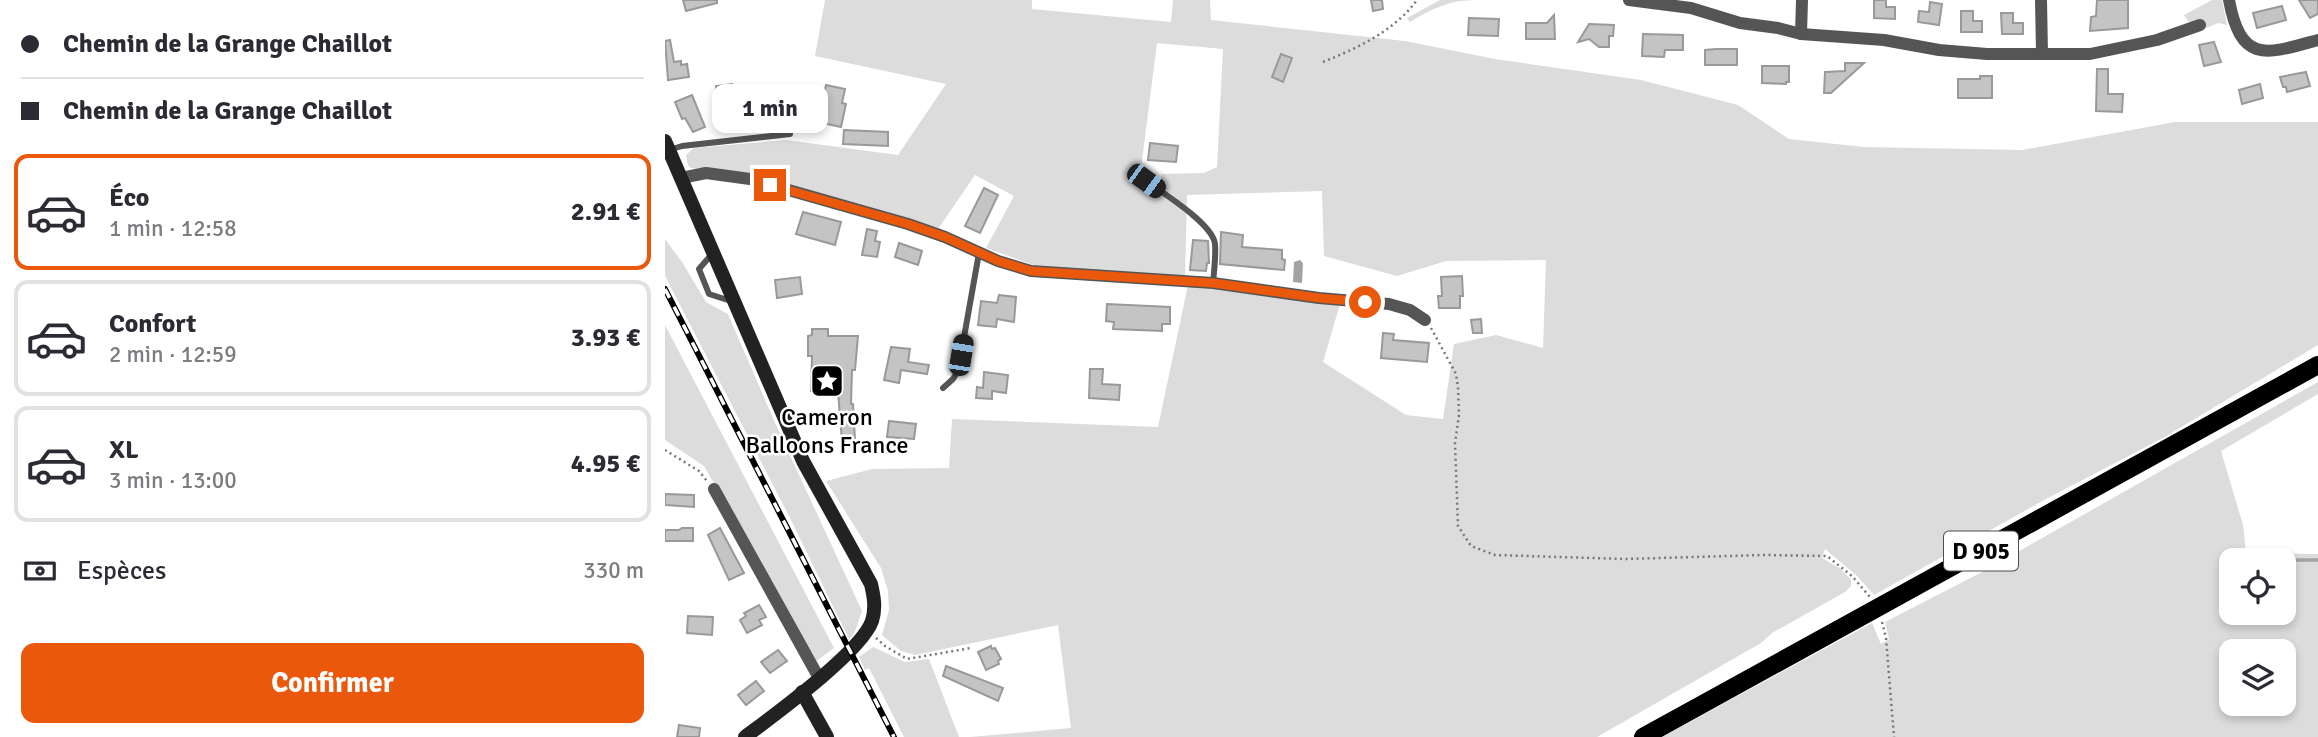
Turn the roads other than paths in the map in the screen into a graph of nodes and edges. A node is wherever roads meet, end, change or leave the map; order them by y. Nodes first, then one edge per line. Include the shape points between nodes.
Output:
1 (1629, 0) edge
2 (1802, 0) edge
3 (2041, 0) edge
4 (2229, 0) edge
5 (2200, 25) dead end
6 (1801, 34) junction
7 (2318, 40) edge
8 (2042, 53) junction
9 (790, 134) dead end
10 (667, 146) edge
11 (681, 178) junction
12 (1146, 181) dead end
13 (979, 253) junction
14 (1213, 283) junction
15 (1425, 320) road end
16 (2318, 365) edge
17 (943, 388) dead end
18 (714, 489) road end
19 (819, 678) junction
20 (802, 692) junction
21 (745, 737) edge
22 (827, 737) edge
23 (1643, 737) edge

1 - 6 street via 1691,8
2 - 6 street
3 - 8 street
4 - 7 street via 2238,32 2261,51 2276,52
5 - 8 street via 2157,40 2090,54
6 - 8 street via 1884,40 1963,53
9 - 10 lane
10 - 11 main road
11 - 13 street via 706,173 750,179 908,224
11 - 19 main road via 803,461 871,584 875,604 868,630
12 - 14 lane via 1183,207 1213,237
13 - 14 street via 1045,273
13 - 17 lane via 958,371
14 - 15 street via 1389,304
16 - 23 main road, D 905
18 - 19 street
19 - 20 main road
20 - 21 main road
20 - 22 main road

